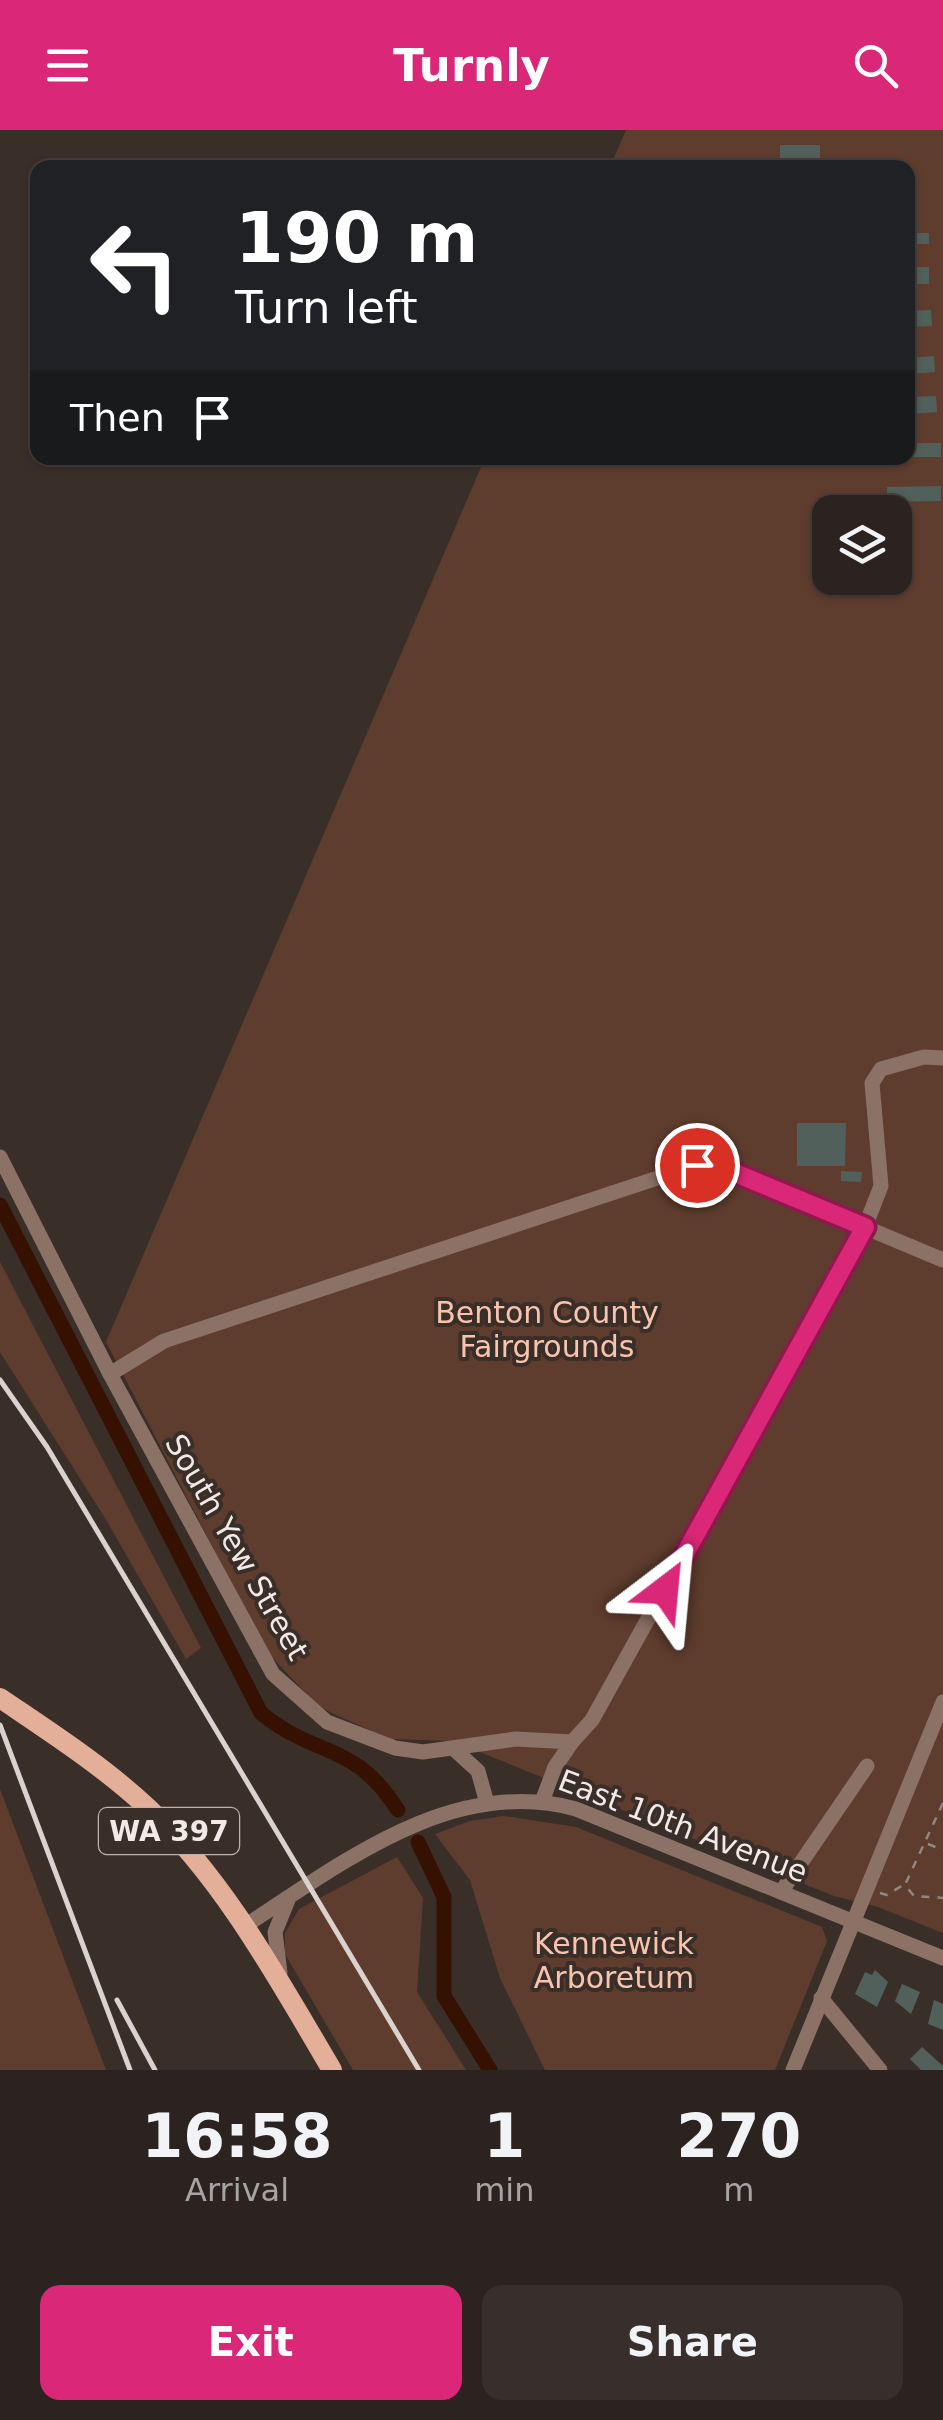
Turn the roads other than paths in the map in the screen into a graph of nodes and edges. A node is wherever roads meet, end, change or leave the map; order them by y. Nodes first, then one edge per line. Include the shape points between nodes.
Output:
1 (943, 1058) edge
2 (0, 1158) edge
3 (865, 1227) junction
4 (943, 1260) edge
5 (110, 1374) junction
6 (0, 1698) edge
7 (943, 1702) edge
8 (572, 1742) junction
9 (454, 1750) junction
10 (867, 1766) dead end
11 (542, 1800) junction
12 (488, 1803) junction
13 (781, 1892) junction
14 (290, 1897) junction
15 (852, 1922) junction
16 (245, 1926) junction
17 (943, 1958) edge
18 (285, 1992) junction
19 (821, 1998) junction
20 (332, 2070) edge
21 (792, 2070) edge
22 (880, 2070) edge

1 - 3 street via 881,1069 872,1083 881,1186
2 - 5 street, South Yew Street
3 - 4 street
3 - 5 street via 723,1168 697,1165 164,1341
3 - 8 street via 592,1720
5 - 9 street, South Yew Street via 273,1674 327,1722 360,1737 423,1752
6 - 16 main road, WA 397 via 147,1807
7 - 15 street
8 - 9 street, South Yew Street via 516,1739
8 - 11 street
9 - 12 street via 478,1771
10 - 13 street
11 - 12 street, East 10th Avenue
11 - 13 street, East 10th Avenue
12 - 14 street, East 10th Avenue via 432,1816
13 - 15 street, East 10th Avenue
14 - 16 street, East 10th Avenue
14 - 18 street via 275,1932
15 - 17 street, East 10th Avenue
15 - 19 street
16 - 18 main road, WA 397
18 - 20 main road, WA 397
19 - 21 street
19 - 22 street

